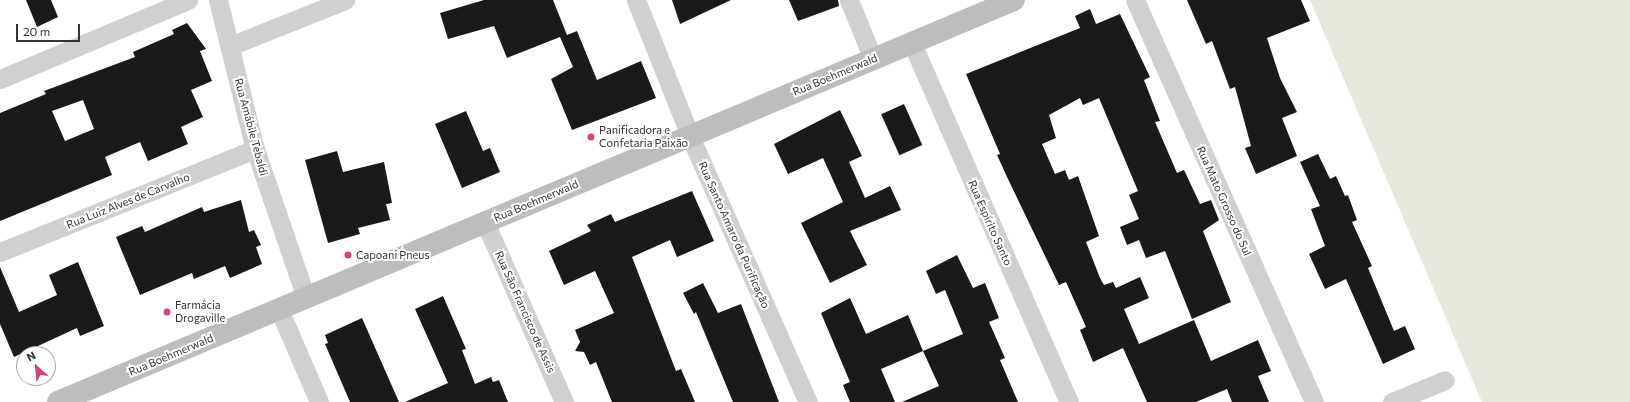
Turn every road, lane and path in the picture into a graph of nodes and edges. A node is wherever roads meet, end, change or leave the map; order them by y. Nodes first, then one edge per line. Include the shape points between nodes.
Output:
1 (188, 0) edge
2 (218, 0) edge
3 (345, 0) edge
4 (636, 0) edge
5 (848, 0) edge
6 (1014, 0) edge
7 (1135, 0) edge
8 (912, 43) junction
9 (230, 46) junction
10 (873, 59) junction
11 (0, 79) edge
12 (690, 136) junction
13 (255, 149) junction
14 (485, 222) junction
15 (0, 252) edge
16 (306, 298) junction
17 (279, 309) junction
18 (1445, 380) dead end
19 (58, 402) edge
20 (319, 402) edge
21 (564, 402) edge
22 (808, 402) edge
23 (1068, 402) edge
24 (1314, 402) edge
25 (1392, 402) edge

1 - 11 street
2 - 9 street, Rua Amábile Tebaldi
3 - 9 street
4 - 12 street, Rua Santo Amaro da Purificação
5 - 10 street
6 - 8 main road, Rua Boehmerwald
7 - 24 street, Rua Mato Grosso do Sul
8 - 10 main road, Rua Boehmerwald
8 - 23 street, Rua Espírito Santo
9 - 13 street, Rua Amábile Tebaldi
10 - 12 main road, Rua Boehmerwald
12 - 14 main road, Rua Boehmerwald
12 - 22 street, Rua Santo Amaro da Purificação
13 - 15 street, Rua Luiz Alves de Carvalho
13 - 16 street, Rua Amábile Tebaldi
14 - 16 main road, Rua Boehmerwald
14 - 21 street, Rua São Francisco de Assis
16 - 17 main road, Rua Boehmerwald
17 - 19 main road, Rua Boehmerwald
17 - 20 street
18 - 25 street

